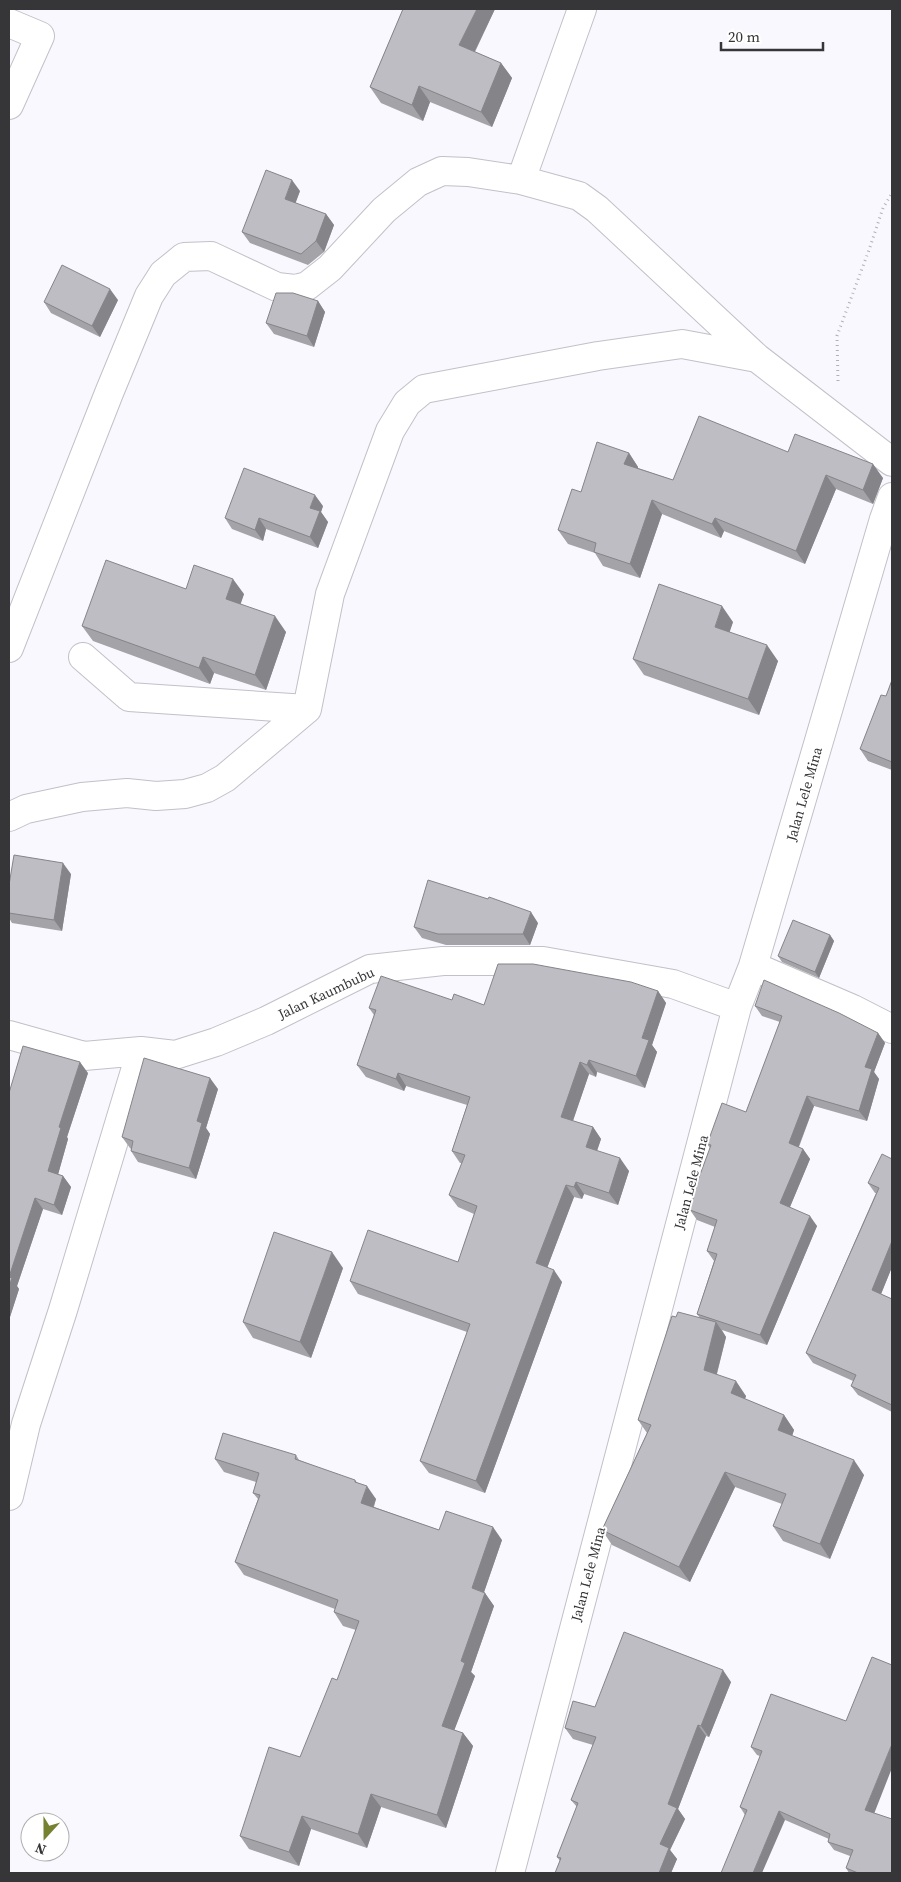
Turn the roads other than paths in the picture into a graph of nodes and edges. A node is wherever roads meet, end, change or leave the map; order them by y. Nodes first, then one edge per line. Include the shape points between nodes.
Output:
1 (582, 9) edge
2 (9, 23) edge
3 (9, 105) edge
4 (521, 180) junction
5 (757, 358) junction
6 (892, 462) edge
7 (890, 513) edge
8 (9, 648) edge
9 (83, 657) dead end
10 (307, 709) junction
11 (9, 817) edge
12 (753, 966) junction
13 (737, 1007) junction
14 (892, 1029) edge
15 (9, 1035) edge
16 (141, 1051) junction
17 (9, 1496) edge
18 (510, 1873) edge

1 - 4 street
2 - 3 street via 40,36
4 - 5 street via 580,196 597,208
4 - 8 street via 442,171 418,182 384,210 330,268 307,286 295,289 278,287 211,256 184,257 163,274 150,296 109,393
5 - 6 street
5 - 10 street via 682,344 598,356 424,390 412,398 390,431 330,594
7 - 12 street, Jalan Lele Mina
9 - 10 street via 129,697
10 - 11 street via 225,778 207,788 186,794 156,796 127,793 82,797 26,809
12 - 13 street, Jalan Lele Mina
12 - 14 street via 854,1009
13 - 16 street, Jalan Kaumbubu via 673,984 544,961 443,961 370,969 266,1021 175,1055
13 - 18 street, Jalan Lele Mina
15 - 16 street, Jalan Kaumbubu via 84,1056
16 - 17 street via 26,1424

